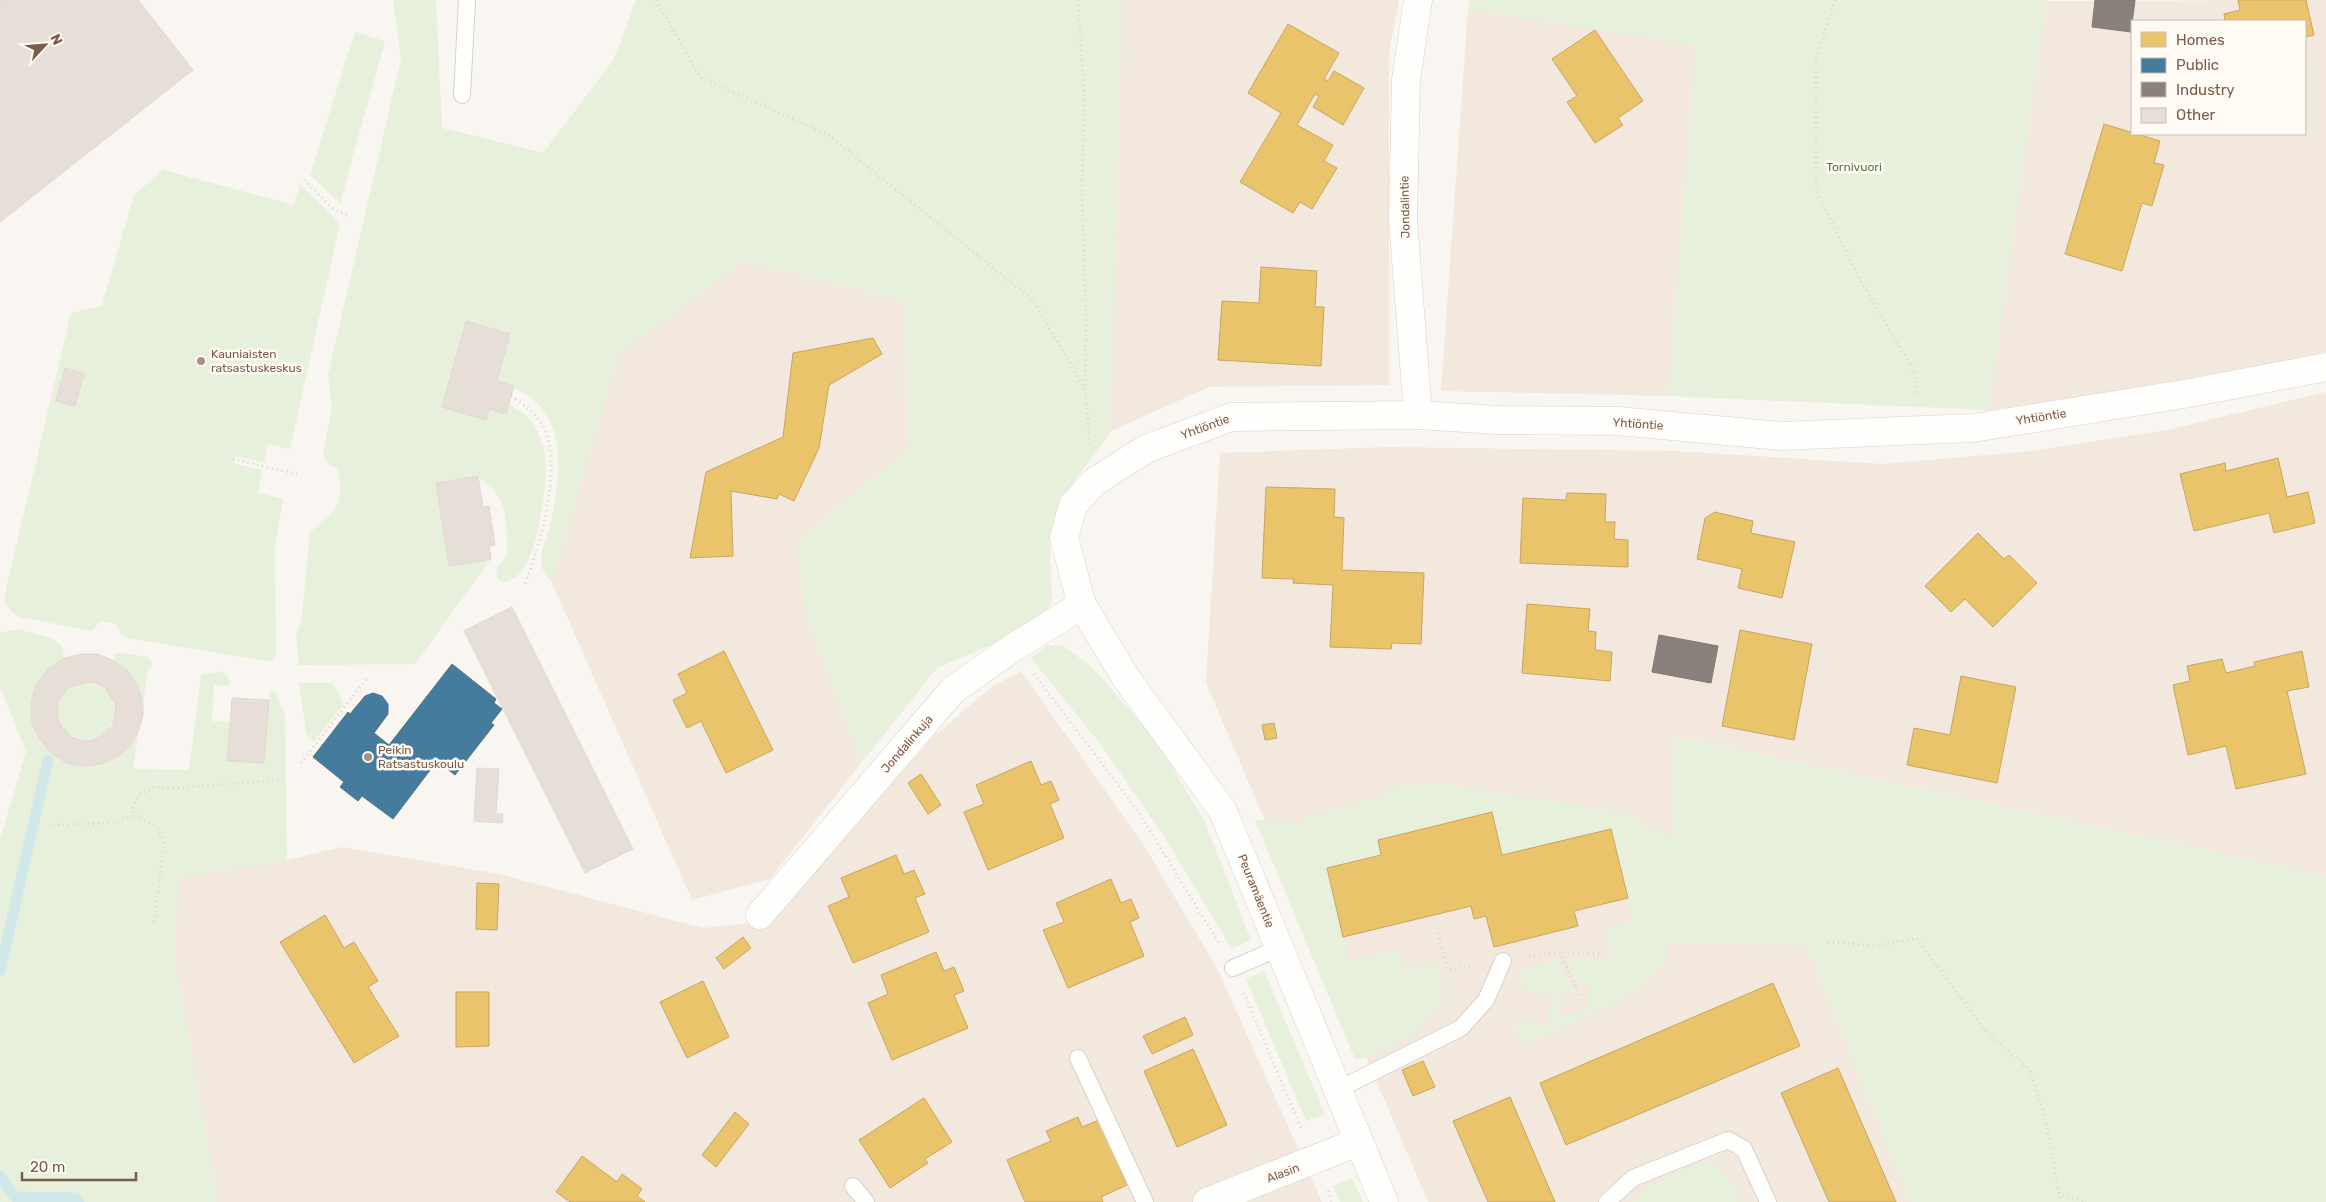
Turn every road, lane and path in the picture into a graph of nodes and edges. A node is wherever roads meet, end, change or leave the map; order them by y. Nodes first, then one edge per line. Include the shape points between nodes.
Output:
1 (467, 0) edge
2 (656, 0) edge
3 (1078, 0) edge
4 (1418, 0) edge
5 (1835, 0) edge
6 (462, 95) dead end
7 (304, 180) dead end
8 (348, 216) dead end
9 (2326, 367) edge
10 (1085, 389) junction
11 (511, 396) dead end
12 (1418, 415) junction
13 (1923, 430) junction
14 (233, 460) dead end
15 (297, 474) dead end
16 (1094, 482) junction
17 (524, 587) dead end
18 (1082, 605) junction
19 (1014, 647) junction
20 (368, 677) dead end
21 (301, 763) dead end
22 (283, 780) dead end
23 (135, 815) junction
24 (52, 825) dead end
25 (760, 915) dead end
26 (154, 922) dead end
27 (1828, 942) dead end
28 (1279, 948) junction
29 (1601, 954) dead end
30 (1503, 961) dead end
31 (1233, 968) junction
32 (1579, 995) dead end
33 (1078, 1058) dead end
34 (1337, 1090) junction
35 (1358, 1142) junction
36 (1315, 1160) junction
37 (853, 1186) dead end
38 (2058, 1194) junction
39 (866, 1202) edge
40 (1145, 1202) edge
41 (1207, 1202) edge
42 (1332, 1202) edge
43 (1384, 1202) edge
44 (1607, 1202) edge
45 (1768, 1202) edge
46 (2061, 1202) edge
47 (2086, 1202) edge

1 - 6 lane
2 - 10 path via 700,77 827,134 1033,300
3 - 10 path via 1084,96
4 - 12 street, Jondalintie via 1406,80 1403,220
5 - 13 path via 1816,59 1816,190 1859,278 1914,371
7 - 8 path via 332,208
9 - 13 street, Yhtiöntie via 1973,428
10 - 16 path
11 - 17 path via 530,409 542,424 549,441 551,475 545,519 536,557
12 - 13 street, Yhtiöntie via 1497,420 1618,421 1782,436
12 - 16 street, Yhtiöntie via 1232,417 1146,449
14 - 15 path
16 - 18 street, Yhtiöntie via 1073,505 1064,538
18 - 19 street, Jondalinkuja
18 - 28 street, Peuramäentie via 1126,678 1223,811
19 - 25 street, Jondalinkuja via 953,690
19 - 31 path via 1137,810
20 - 21 path
22 - 23 path via 154,787 139,794 132,809
23 - 24 path via 114,822
23 - 26 path via 156,827 164,841
27 - 38 path via 1877,946 1916,938 1985,1030 2030,1070 2044,1113
28 - 31 lane
28 - 34 street, Peuramäentie
29 - 32 path via 1560,952
30 - 34 lane via 1486,1000 1461,1028
31 - 36 path
33 - 40 lane
34 - 35 street, Peuramäentie
35 - 36 street, Alasin
35 - 43 street, Peuramäentie
36 - 41 street, Alasin
36 - 42 path
37 - 39 lane
38 - 46 path
38 - 47 path
44 - 45 lane via 1633,1178 1728,1140 1744,1149

